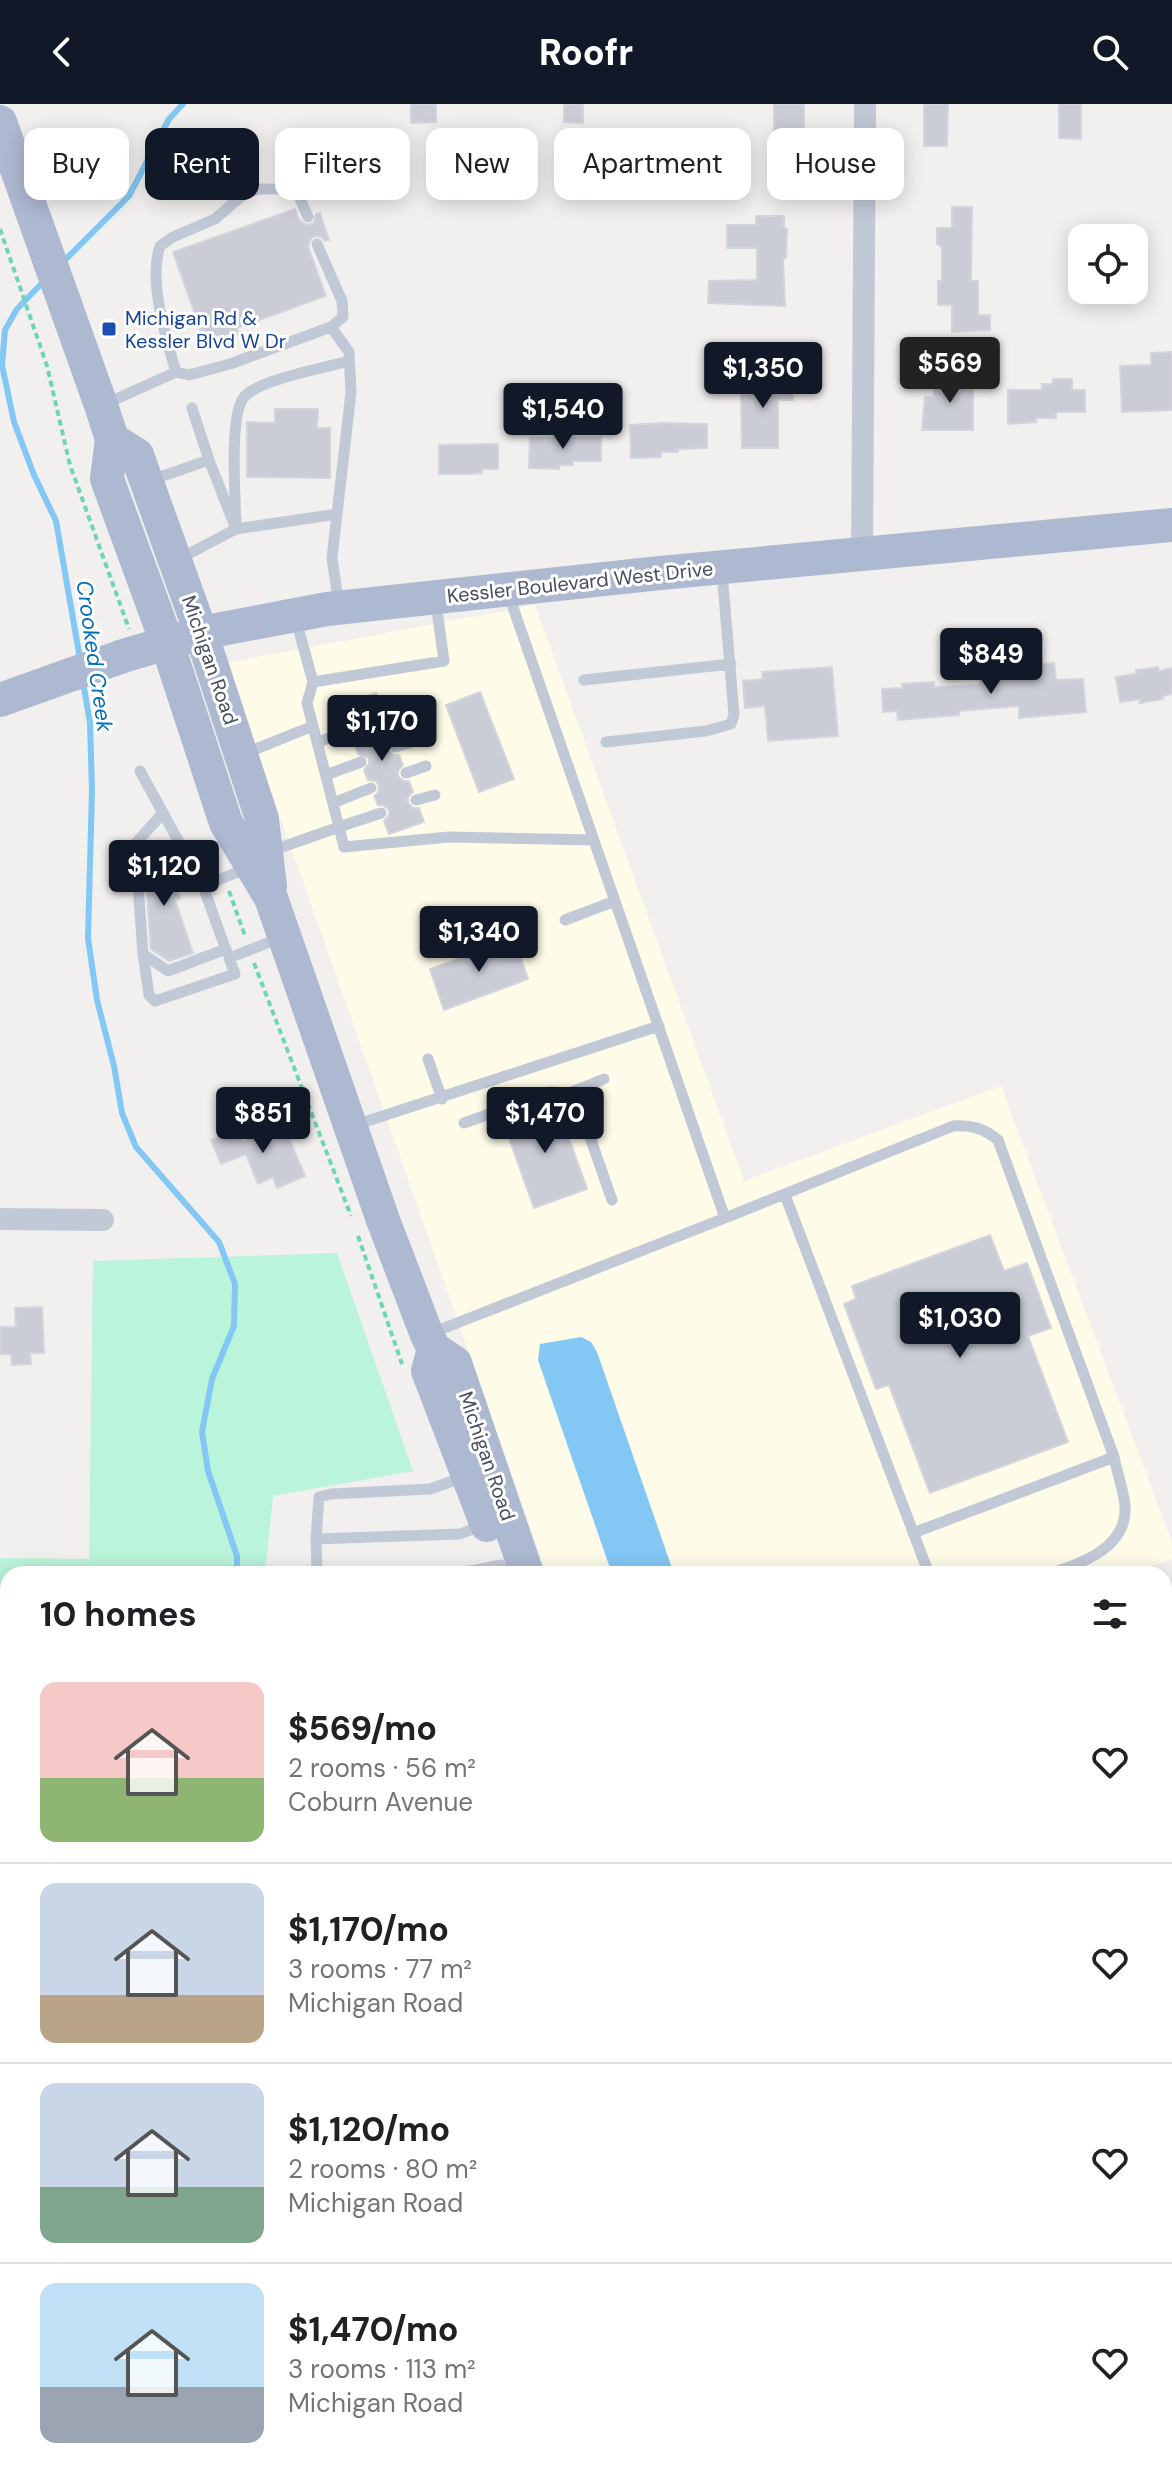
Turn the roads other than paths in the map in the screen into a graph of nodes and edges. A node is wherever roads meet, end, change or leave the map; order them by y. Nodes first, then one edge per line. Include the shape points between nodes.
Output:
1 (865, 104) edge
2 (0, 122) edge
3 (308, 217) dead end
4 (317, 244) dead end
5 (331, 327) junction
6 (349, 361) junction
7 (176, 372) junction
8 (101, 405) junction
9 (192, 408) dead end
10 (112, 439) junction
11 (209, 460) junction
12 (147, 481) junction
13 (337, 514) junction
14 (1172, 525) edge
15 (236, 529) junction
16 (862, 555) junction
17 (175, 561) junction
18 (722, 567) junction
19 (506, 589) junction
20 (435, 597) junction
21 (339, 608) junction
22 (294, 615) junction
23 (201, 633) junction
24 (167, 643) junction
25 (731, 664) junction
26 (584, 680) dead end
27 (313, 682) junction
28 (0, 700) edge
29 (407, 709) dead end
30 (385, 717) dead end
31 (313, 726) junction
32 (350, 731) dead end
33 (417, 740) dead end
34 (318, 742) junction
35 (606, 742) dead end
36 (396, 747) dead end
37 (242, 755) junction
38 (361, 762) dead end
39 (426, 766) dead end
40 (140, 771) dead end
41 (406, 773) dead end
42 (326, 775) junction
43 (371, 788) dead end
44 (435, 795) dead end
45 (416, 800) dead end
46 (333, 803) junction
47 (163, 813) junction
48 (381, 813) dead end
49 (339, 827) junction
50 (594, 840) junction
51 (259, 859) junction
52 (203, 886) junction
53 (615, 901) junction
54 (565, 920) dead end
55 (285, 936) junction
56 (227, 953) junction
57 (143, 954) junction
58 (659, 1026) junction
59 (428, 1059) dead end
60 (604, 1079) dead end
61 (569, 1093) junction
62 (442, 1099) junction
63 (464, 1123) dead end
64 (351, 1126) junction
65 (785, 1195) junction
66 (612, 1200) dead end
67 (725, 1218) junction
68 (0, 1219) edge
69 (103, 1220) dead end
70 (430, 1342) junction
71 (1114, 1457) junction
72 (468, 1475) junction
73 (486, 1523) junction
74 (913, 1533) junction
75 (316, 1539) junction
76 (317, 1566) edge
77 (508, 1566) edge
78 (510, 1566) edge
79 (926, 1566) edge
80 (1066, 1566) edge

1 - 16 street
2 - 8 main road, Michigan Road
3 - 7 lane via 291,189 260,189 160,246 158,286
4 - 5 lane via 342,301 343,317
5 - 6 lane via 349,352
5 - 7 lane via 230,364 189,375
6 - 13 lane via 347,443
6 - 15 lane via 255,389 241,400 235,424
7 - 8 lane
8 - 10 main road, Michigan Road
9 - 11 lane
10 - 12 main road, Michigan Road via 137,455
10 - 24 main road, Michigan Road via 107,479
11 - 12 lane
11 - 15 lane
12 - 17 main road, Michigan Road
13 - 15 lane
13 - 21 lane via 332,558
14 - 16 main road, Kessler Boulevard West Drive
15 - 17 lane
16 - 18 main road, Kessler Boulevard West Drive
17 - 23 main road, Michigan Road
18 - 19 main road, Kessler Boulevard West Drive
18 - 25 lane
19 - 20 main road, Kessler Boulevard West Drive
19 - 50 lane
20 - 21 main road, Kessler Boulevard West Drive
20 - 27 lane via 444,661
21 - 22 main road, Kessler Boulevard West Drive
22 - 23 main road, Kessler Boulevard West Drive
22 - 27 lane
23 - 24 main road, Kessler Boulevard West Drive
23 - 37 main road, Michigan Road
24 - 28 main road, Kessler Boulevard West Drive
24 - 51 main road, Michigan Road via 226,823
25 - 26 lane
25 - 35 lane via 731,724
27 - 31 lane via 307,703
29 - 30 lane
31 - 34 lane
31 - 37 lane
32 - 34 lane
33 - 36 lane
34 - 42 lane
37 - 51 main road, Michigan Road via 262,819
38 - 42 lane
39 - 41 lane
40 - 47 lane
42 - 46 lane
43 - 46 lane
44 - 45 lane
46 - 49 lane
47 - 52 lane
47 - 57 lane via 135,844
48 - 49 lane
49 - 50 lane via 344,847 449,837
49 - 51 lane
50 - 53 lane
51 - 52 lane
51 - 55 main road, Michigan Road
52 - 56 lane
53 - 54 lane
53 - 58 lane
55 - 56 lane
55 - 64 main road, Michigan Road
56 - 57 lane via 168,971
56 - 57 lane via 235,974 155,1001 149,995
58 - 62 lane
58 - 67 lane
59 - 62 lane
60 - 61 lane
61 - 63 lane via 551,1092
61 - 66 lane via 578,1103
62 - 64 lane
64 - 70 main road, Michigan Road
65 - 67 lane
65 - 71 lane via 953,1126 985,1129 998,1140
65 - 74 lane
67 - 70 lane
68 - 69 street
70 - 72 main road, Michigan Road via 428,1371
70 - 78 main road, Michigan Road via 455,1363
71 - 74 lane
71 - 80 lane via 1125,1504 1120,1533 1111,1545
72 - 73 main road, Michigan Road
72 - 75 lane via 430,1489 319,1497
73 - 75 lane via 460,1534
73 - 77 main road, Michigan Road
74 - 79 lane
75 - 76 lane

